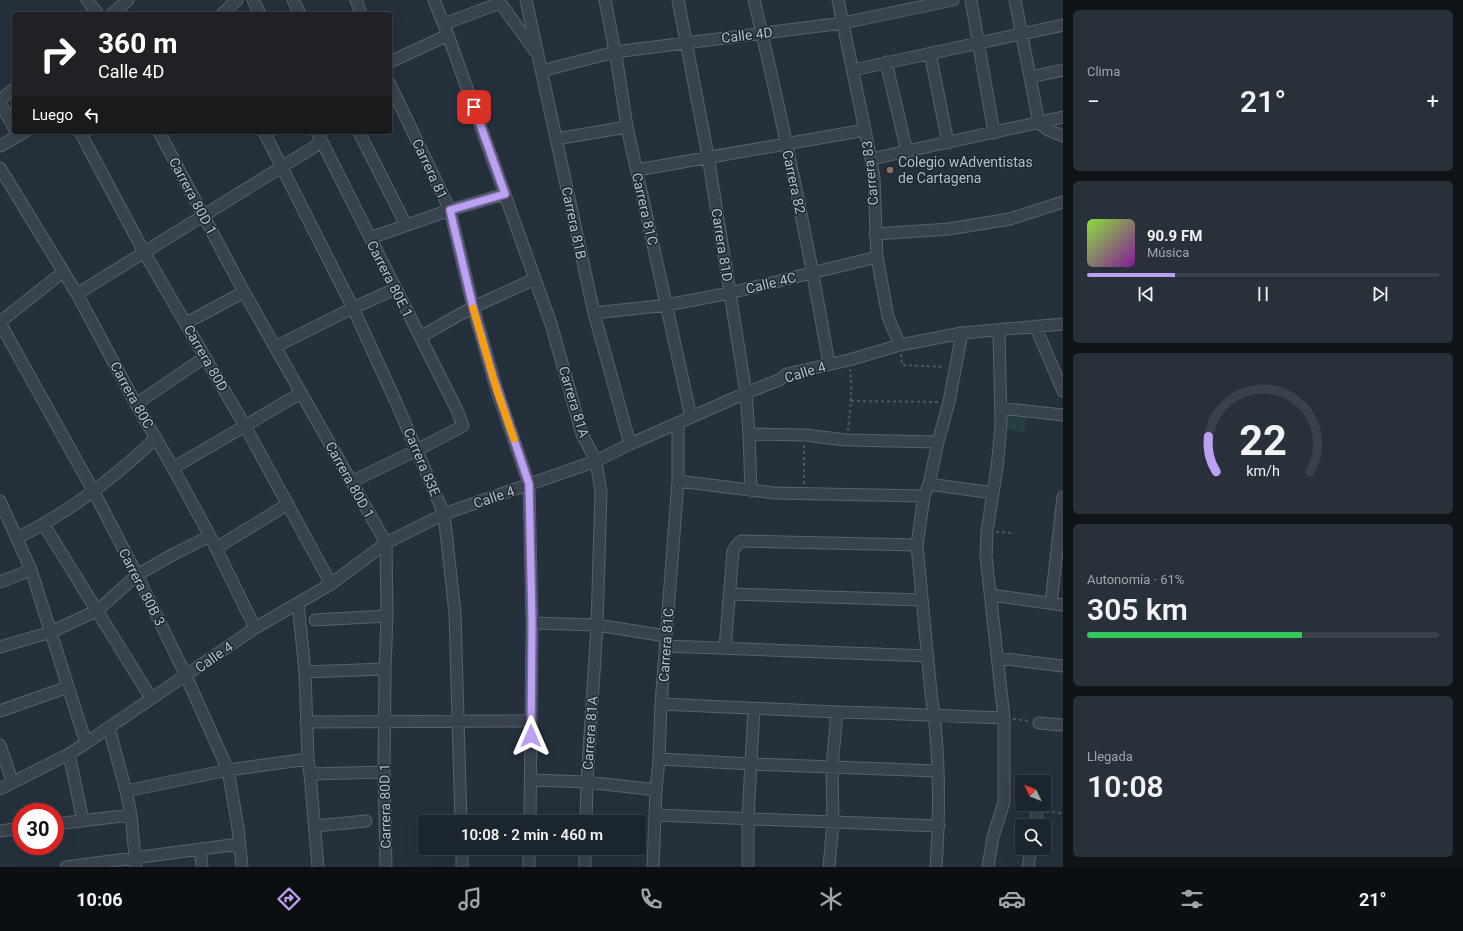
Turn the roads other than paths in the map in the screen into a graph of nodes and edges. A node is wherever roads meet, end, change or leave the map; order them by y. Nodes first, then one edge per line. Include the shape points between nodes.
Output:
1 (88, 0) edge
2 (128, 0) edge
3 (236, 0) edge
4 (253, 0) edge
5 (293, 0) edge
6 (356, 0) edge
7 (434, 0) edge
8 (526, 0) edge
9 (605, 0) edge
10 (678, 0) edge
11 (754, 0) edge
12 (838, 0) edge
13 (953, 0) edge
14 (971, 0) edge
15 (1015, 0) edge
16 (499, 2) edge
17 (97, 12) edge
18 (114, 12) edge
19 (224, 12) edge
20 (259, 12) edge
21 (299, 12) edge
22 (360, 12) edge
23 (843, 23) junction
24 (1063, 25) edge
25 (446, 30) junction
26 (762, 33) junction
27 (1022, 34) junction
28 (686, 42) junction
29 (978, 43) junction
30 (615, 52) junction
31 (930, 53) junction
32 (538, 55) junction
33 (392, 61) edge
34 (886, 62) junction
35 (853, 70) junction
36 (1063, 70) edge
37 (541, 71) junction
38 (1030, 77) junction
39 (392, 88) edge
40 (12, 91) edge
41 (0, 101) edge
42 (1063, 117) edge
43 (12, 122) edge
44 (1039, 123) junction
45 (627, 127) junction
46 (865, 130) junction
47 (994, 133) junction
48 (15, 134) edge
49 (81, 134) edge
50 (160, 134) edge
51 (265, 134) edge
52 (360, 134) edge
53 (1063, 136) edge
54 (320, 137) edge
55 (556, 139) junction
56 (948, 143) junction
57 (787, 144) junction
58 (0, 146) edge
59 (906, 152) junction
60 (708, 156) junction
61 (871, 159) junction
62 (281, 167) junction
63 (0, 168) edge
64 (636, 170) junction
65 (505, 194) junction
66 (1063, 202) edge
67 (450, 210) junction
68 (203, 214) junction
69 (406, 225) junction
70 (875, 234) junction
71 (370, 238) junction
72 (144, 252) junction
73 (877, 257) junction
74 (63, 272) junction
75 (813, 273) junction
76 (535, 280) junction
77 (395, 289) junction
78 (244, 292) junction
79 (730, 293) junction
80 (76, 294) junction
81 (667, 305) junction
82 (473, 307) junction
83 (353, 308) junction
84 (594, 313) junction
85 (0, 322) edge
86 (186, 323) junction
87 (1063, 324) edge
88 (1035, 326) junction
89 (999, 331) junction
90 (962, 333) junction
91 (420, 337) junction
92 (900, 345) junction
93 (275, 347) junction
94 (205, 356) junction
95 (829, 364) junction
96 (1063, 391) edge
97 (301, 393) junction
98 (746, 393) junction
99 (136, 404) junction
100 (1001, 408) junction
101 (1063, 415) edge
102 (691, 417) junction
103 (678, 423) junction
104 (245, 426) junction
105 (749, 434) junction
106 (156, 438) junction
107 (938, 442) junction
108 (630, 444) junction
109 (417, 450) junction
110 (596, 461) junction
111 (173, 468) junction
112 (678, 480) junction
113 (351, 482) junction
114 (529, 484) junction
115 (930, 484) junction
116 (751, 491) junction
117 (94, 492) junction
118 (993, 493) junction
119 (924, 496) junction
120 (1063, 497) edge
121 (0, 501) edge
122 (288, 504) junction
123 (444, 514) junction
124 (44, 524) junction
125 (210, 536) junction
126 (17, 538) junction
127 (386, 543) junction
128 (917, 544) junction
129 (216, 548) junction
130 (31, 570) junction
131 (137, 575) junction
132 (0, 582) edge
133 (331, 584) junction
134 (730, 594) junction
135 (991, 595) junction
136 (922, 600) junction
137 (298, 603) junction
138 (1051, 603) junction
139 (1063, 605) edge
140 (98, 610) junction
141 (387, 616) junction
142 (315, 620) dead end
143 (532, 622) junction
144 (597, 624) junction
145 (255, 628) junction
146 (51, 632) junction
147 (666, 641) junction
148 (0, 647) edge
149 (726, 648) junction
150 (928, 656) junction
151 (998, 658) junction
152 (1063, 666) edge
153 (384, 669) junction
154 (305, 672) junction
155 (186, 676) junction
156 (68, 687) junction
157 (151, 698) junction
158 (661, 704) junction
159 (754, 708) junction
160 (0, 711) edge
161 (837, 712) junction
162 (935, 716) junction
163 (1004, 718) junction
164 (385, 720) junction
165 (531, 721) junction
166 (306, 722) junction
167 (458, 722) junction
168 (1039, 722) road end
169 (1063, 725) edge
170 (109, 728) junction
171 (86, 743) junction
172 (0, 745) edge
173 (69, 754) junction
174 (308, 759) junction
175 (659, 759) junction
176 (752, 764) junction
177 (832, 767) junction
178 (228, 770) junction
179 (938, 771) junction
180 (384, 772) junction
181 (310, 774) junction
182 (531, 780) junction
183 (12, 781) junction
184 (586, 782) junction
185 (0, 788) edge
186 (656, 790) junction
187 (126, 791) junction
188 (1037, 811) road end
189 (461, 815) edge
190 (530, 815) edge
191 (586, 815) edge
192 (655, 815) junction
193 (131, 816) junction
194 (748, 818) junction
195 (1036, 819) edge
196 (83, 821) junction
197 (366, 821) dead end
198 (64, 823) edge
199 (833, 823) junction
200 (315, 826) junction
201 (939, 826) junction
202 (12, 829) edge
203 (0, 830) edge
204 (239, 844) junction
205 (200, 849) junction
206 (462, 855) edge
207 (529, 855) edge
208 (585, 855) edge
209 (1031, 855) edge
210 (135, 862) edge
211 (66, 867) edge
212 (202, 867) edge
213 (242, 867) edge
214 (318, 867) edge
215 (386, 867) edge
216 (462, 867) edge
217 (529, 867) edge
218 (585, 867) edge
219 (653, 867) edge
220 (748, 867) edge
221 (829, 867) edge
222 (936, 867) edge
223 (988, 867) edge
224 (1028, 867) edge

1 - 17 street
2 - 18 street
3 - 19 street
4 - 20 street
5 - 21 street
6 - 22 street
7 - 25 street, Carrera 81A
8 - 32 street, Carrera 81B
9 - 30 street, Carrera 81C
10 - 28 street, Carrera 81D
11 - 26 street, Carrera 82
12 - 23 street, Carrera 83
13 - 23 street, Calle 4D
14 - 29 street
15 - 27 street
16 - 25 street
16 - 32 street
23 - 26 street, Calle 4D
23 - 35 street, Carrera 83
24 - 27 street
25 - 33 street
25 - 65 street, Carrera 81A
26 - 28 street, Calle 4D
26 - 57 street, Carrera 82
27 - 29 street
27 - 38 street
28 - 30 street, Calle 4D
28 - 60 street, Carrera 81D
29 - 31 street
29 - 47 street
30 - 37 street, Calle 4D
30 - 45 street, Carrera 81C
31 - 34 street
31 - 56 street
32 - 37 street, Carrera 81B
34 - 35 street
34 - 59 street
35 - 46 street, Carrera 83
36 - 38 street
37 - 55 street, Carrera 81B
38 - 44 street
39 - 67 street, Carrera 81
40 - 41 street
41 - 43 street
42 - 44 street
44 - 47 street
44 - 53 street
45 - 55 street
45 - 64 street, Carrera 81C
46 - 57 street
46 - 61 street, Carrera 83
47 - 56 street
48 - 58 street
49 - 72 street, Carrera 80D
50 - 68 street, Carrera 80D 1
51 - 62 street, Carrera 83E
52 - 69 street
54 - 62 street
54 - 71 street, Carrera 80E 1
55 - 84 street, Carrera 81B
56 - 59 street
57 - 60 street
57 - 75 street, Carrera 82
59 - 61 street
60 - 64 street
60 - 79 street, Carrera 81D
61 - 70 street, Carrera 83
62 - 68 street
62 - 83 street, Carrera 83E
63 - 74 street, Carrera 80C
64 - 81 street, Carrera 81C
65 - 67 street
65 - 76 street, Carrera 81A
66 - 70 street via 1010,219 950,229
67 - 69 street
67 - 82 street, Carrera 81
68 - 72 street
68 - 78 street, Carrera 80D 1
69 - 71 street
70 - 73 street, Carrera 83
71 - 77 street, Carrera 80E 1
72 - 80 street
72 - 86 street, Carrera 80D
73 - 75 street, Calle 4C
73 - 92 street, Carrera 83 via 888,317
74 - 80 street, Carrera 80C
74 - 85 street
75 - 79 street, Calle 4C
75 - 95 street, Carrera 82
76 - 82 street
76 - 110 street, Carrera 81A via 551,324 582,434
77 - 83 street
77 - 91 street, Carrera 80E 1
78 - 86 street
78 - 93 street, Carrera 80D 1
79 - 81 street, Calle 4C
79 - 98 street, Carrera 81D
80 - 99 street, Carrera 80C
81 - 84 street, Calle 4C
81 - 102 street, Carrera 81C
82 - 91 street
82 - 114 street, Carrera 81 via 497,391
83 - 93 street
83 - 109 street, Carrera 83E
84 - 108 street, Carrera 81B
85 - 117 street, Carrera 80B 3
86 - 94 street, Carrera 80D
87 - 88 street, Calle 4
88 - 89 street, Calle 4
88 - 96 street
89 - 90 street, Calle 4
89 - 100 street
90 - 92 street, Calle 4
90 - 107 street via 949,402
91 - 109 street, Carrera 80E 1 via 463,426
92 - 95 street, Calle 4
93 - 97 street, Carrera 80D 1
94 - 99 street
94 - 104 street, Carrera 80D
95 - 98 street, Calle 4 via 787,374 779,380
97 - 104 street
97 - 113 street, Carrera 80D 1
98 - 102 street, Calle 4
98 - 105 street, Carrera 81D
99 - 106 street, Carrera 80C
100 - 101 street
100 - 118 street
102 - 103 street, Calle 4
103 - 108 street, Calle 4
103 - 112 street, Carrera 81C
104 - 111 street
104 - 122 street, Carrera 80D
105 - 107 street
105 - 116 street, Carrera 81D
106 - 111 street, Carrera 80C
106 - 117 street
107 - 115 street
108 - 110 street, Calle 4
109 - 113 street
109 - 123 street, Carrera 83E
110 - 114 street, Calle 4
110 - 144 street, Carrera 81A via 601,492
111 - 125 street, Carrera 80C
112 - 116 street
112 - 147 street, Carrera 81C
113 - 127 street, Carrera 80D 1
114 - 123 street, Calle 4
114 - 143 street, Carrera 81
115 - 118 street
115 - 119 street
116 - 119 street
117 - 124 street
117 - 131 street, Carrera 80B 3
118 - 135 street via 986,556
119 - 128 street
120 - 138 street
121 - 126 street
122 - 129 street
122 - 133 street, Carrera 80D
123 - 127 street, Calle 4
123 - 167 street, Carrera 83E via 455,612
124 - 126 street
124 - 140 street
125 - 129 street, Carrera 80C
125 - 131 street
126 - 130 street
127 - 133 street, Calle 4
127 - 141 street, Carrera 80D 1
128 - 134 street via 741,541 733,551
128 - 136 street
129 - 145 street, Carrera 80C
130 - 132 street
130 - 146 street
131 - 140 street
131 - 155 street, Carrera 80B 3
133 - 137 street, Calle 4
134 - 136 street
134 - 149 street
135 - 138 street
135 - 151 street
136 - 150 street
137 - 145 street, Calle 4
137 - 154 street
138 - 139 street
140 - 146 street
140 - 157 street
141 - 142 street
141 - 153 street, Carrera 80D 1
143 - 144 street
143 - 165 street, Carrera 81
144 - 147 street
144 - 184 street, Carrera 81A
145 - 155 street, Calle 4
146 - 148 street
146 - 156 street
147 - 149 street
147 - 158 street, Carrera 81C
149 - 150 street
150 - 162 street
151 - 152 street
151 - 163 street
153 - 154 street
153 - 164 street, Carrera 80D 1
154 - 166 street
155 - 157 street, Calle 4
155 - 178 street, Carrera 80B 3
156 - 160 street
156 - 171 street
157 - 170 street, Calle 4
158 - 159 street
158 - 175 street, Carrera 81C
159 - 161 street
159 - 176 street
161 - 162 street
161 - 177 street
162 - 163 street
162 - 179 street
163 - 223 street via 1004,802 993,837
164 - 166 street
164 - 167 street
164 - 180 street, Carrera 80D 1
165 - 167 street
165 - 182 street, Carrera 81
166 - 174 street
167 - 189 street, Carrera 83E
168 - 169 street
170 - 171 street, Calle 4
170 - 187 street
171 - 173 street, Calle 4
172 - 183 street
173 - 183 street, Calle 4
173 - 196 street
174 - 178 street
174 - 181 street
175 - 176 street
175 - 186 street, Carrera 81C
176 - 177 street
176 - 194 street
177 - 179 street
177 - 199 street
178 - 187 street
178 - 204 street, Carrera 80B 3
179 - 201 street
180 - 181 street
180 - 215 street, Carrera 80D 1
181 - 200 street
182 - 184 street
182 - 190 street, Carrera 81
183 - 185 street, Calle 4
184 - 186 street
184 - 191 street, Carrera 81A
186 - 192 street, Carrera 81C
187 - 193 street
188 - 195 street
192 - 194 street
192 - 219 street, Carrera 81C
193 - 196 street
193 - 210 street
194 - 199 street
194 - 220 street
196 - 198 street
197 - 200 street
199 - 201 street
199 - 221 street
200 - 214 street
201 - 222 street
202 - 203 street
204 - 205 street
204 - 213 street, Carrera 80B 3
205 - 210 street
205 - 212 street
206 - 216 street
207 - 217 street
208 - 218 street
209 - 224 street
210 - 211 street

